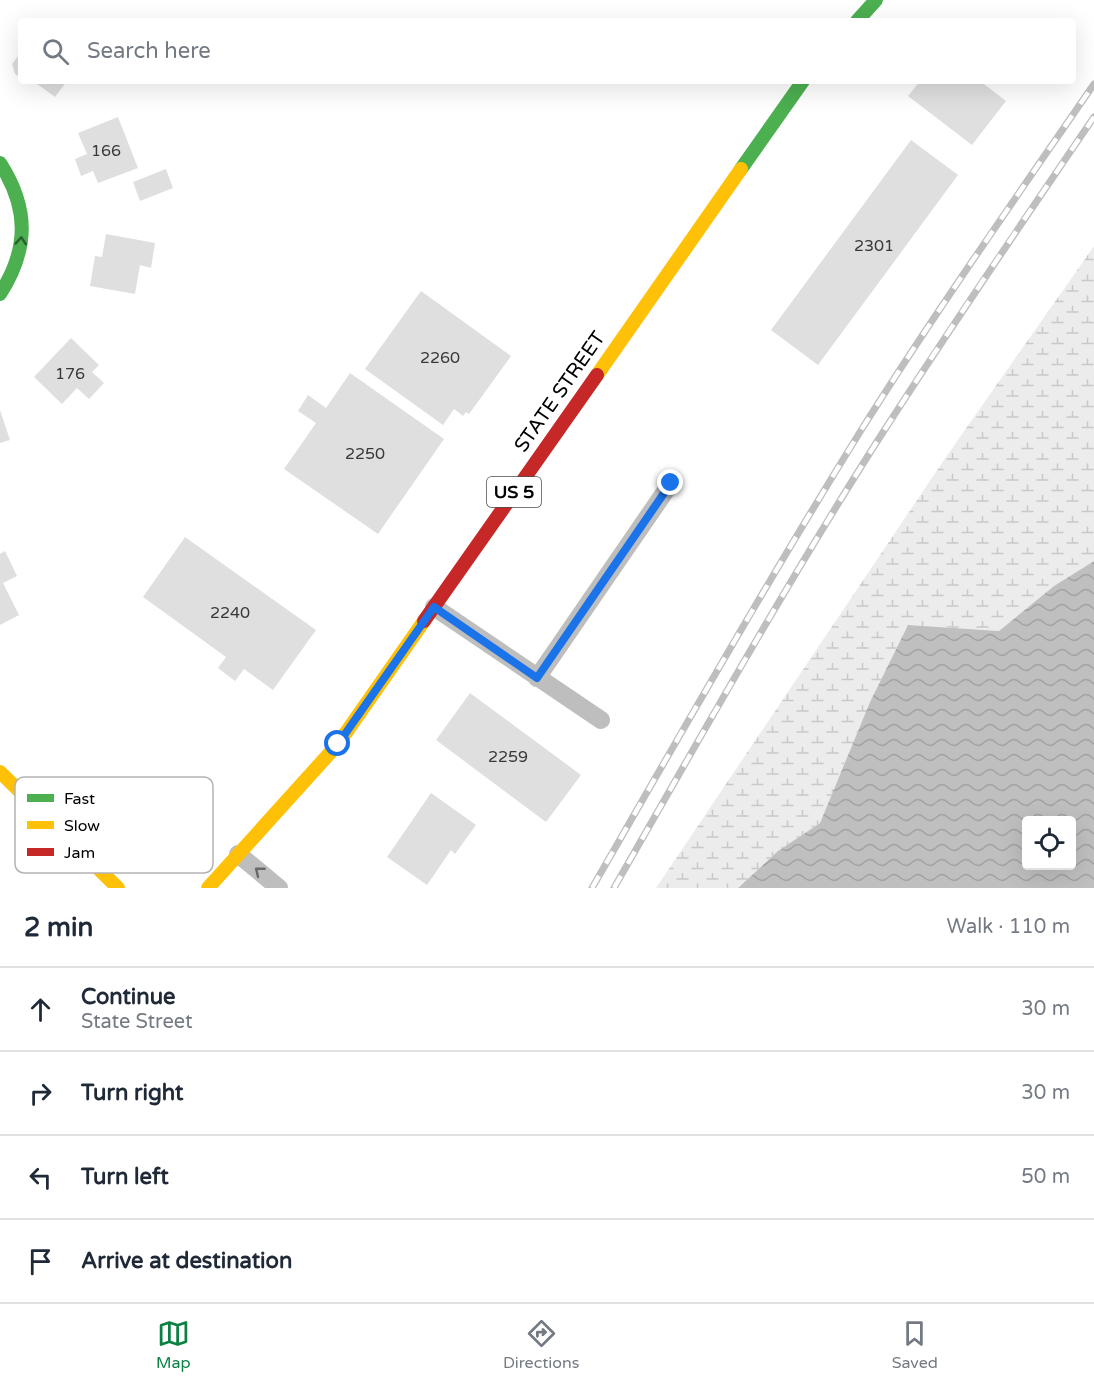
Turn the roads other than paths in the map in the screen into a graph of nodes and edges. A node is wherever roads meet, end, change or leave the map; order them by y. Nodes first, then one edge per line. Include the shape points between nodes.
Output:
1 (876, 0) edge
2 (860, 18) edge
3 (801, 84) edge
4 (0, 163) edge
5 (0, 294) edge
6 (671, 483) dead end
7 (434, 607) junction
8 (537, 678) junction
9 (602, 720) dead end
10 (0, 772) edge
11 (15, 787) edge
12 (238, 855) junction
13 (103, 873) edge
14 (118, 888) edge
15 (208, 888) edge
16 (279, 888) edge

1 - 2 main road
3 - 7 main road, STATE STREET / US 5
5 -> 4 main road via 10,280 22,246 22,210 10,175
6 - 8 lane
7 - 8 lane
7 - 12 main road, STATE STREET / US 5 via 338,744
8 - 9 lane
10 - 11 main road
12 - 15 main road, STATE STREET / US 5
16 -> 12 lane
13 - 14 main road

